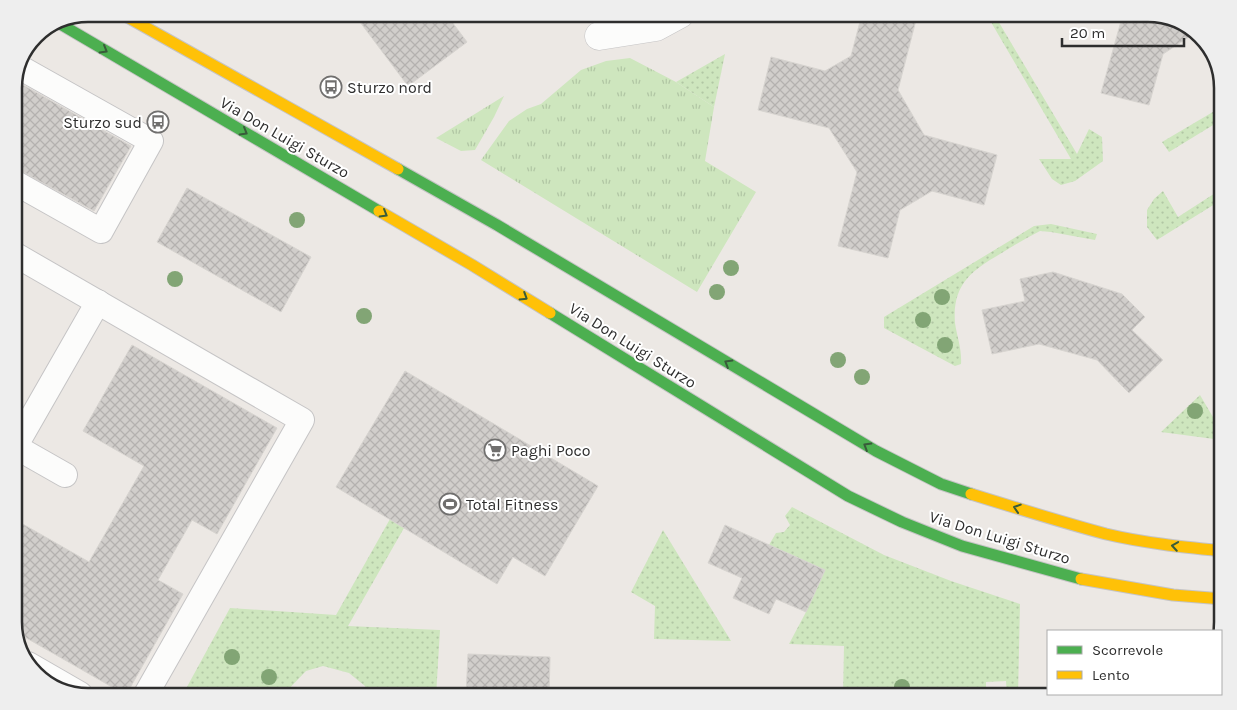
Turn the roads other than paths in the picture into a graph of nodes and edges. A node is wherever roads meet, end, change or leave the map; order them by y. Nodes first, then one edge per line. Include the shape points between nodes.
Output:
1 (136, 22) edge
2 (665, 22) edge
3 (65, 27) edge
4 (600, 36) dead end
5 (25, 71) edge
6 (23, 187) edge
7 (23, 259) edge
8 (98, 302) junction
9 (23, 432) edge
10 (23, 451) edge
11 (65, 475) dead end
12 (1214, 550) edge
13 (1214, 598) edge
14 (150, 688) edge

12 -> 1 street, Via Don Luigi Sturzo via 1179,548 1108,534 941,484 876,451 497,225
2 - 4 street via 656,27
3 -> 13 street, Via Don Luigi Sturzo via 472,265 848,496 962,546 1080,579 1173,595
5 - 6 lane via 151,141 100,231
7 - 8 lane
8 - 9 lane
8 - 14 lane via 302,420
10 - 11 lane

